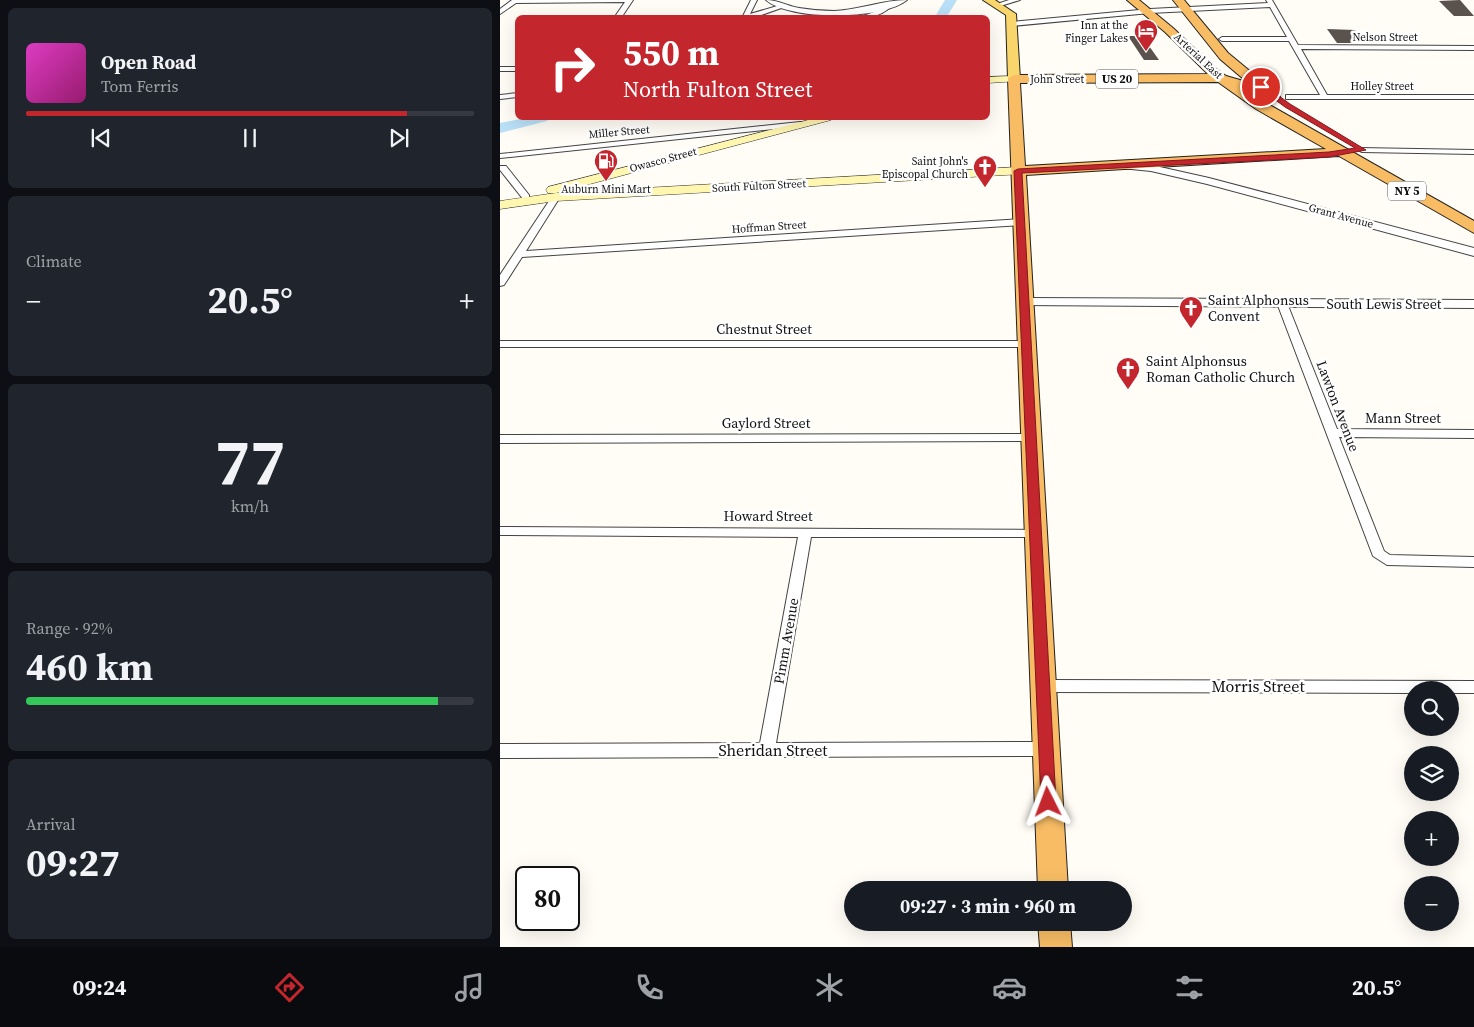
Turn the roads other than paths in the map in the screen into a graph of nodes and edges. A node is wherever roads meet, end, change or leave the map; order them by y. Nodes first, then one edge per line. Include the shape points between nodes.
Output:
1 (516, 0) edge
2 (630, 0) edge
3 (754, 0) edge
4 (770, 0) edge
5 (903, 0) edge
6 (1017, 0) edge
7 (1132, 0) edge
8 (992, 2) edge
9 (1270, 2) edge
10 (1182, 4) edge
11 (889, 5) junction
12 (784, 6) junction
13 (1147, 11) junction
14 (500, 12) edge
15 (619, 15) edge
16 (747, 15) edge
17 (753, 15) edge
18 (870, 15) edge
19 (1012, 24) junction
20 (1222, 39) dead end
21 (1291, 39) junction
22 (1296, 47) junction
23 (1474, 48) edge
24 (500, 69) edge
25 (515, 69) edge
26 (1220, 78) junction
27 (990, 80) edge
28 (1014, 80) junction
29 (515, 96) edge
30 (1274, 97) junction
31 (1289, 97) dead end
32 (1325, 97) junction
33 (1474, 97) edge
34 (500, 98) edge
35 (818, 120) edge
36 (800, 124) junction
37 (1362, 150) junction
38 (1474, 152) edge
39 (1340, 153) junction
40 (500, 156) edge
41 (1196, 161) junction
42 (1115, 166) junction
43 (504, 168) dead end
44 (1018, 171) junction
45 (1209, 181) junction
46 (554, 193) junction
47 (526, 197) junction
48 (500, 204) edge
49 (1474, 216) edge
50 (1022, 222) junction
51 (1474, 228) edge
52 (1474, 252) edge
53 (519, 254) junction
54 (500, 283) edge
55 (1025, 302) junction
56 (1282, 303) junction
57 (1474, 304) edge
58 (500, 344) edge
59 (1027, 344) junction
60 (1332, 433) junction
61 (1474, 434) edge
62 (1032, 438) junction
63 (500, 439) edge
64 (500, 531) edge
65 (806, 532) junction
66 (1036, 533) junction
67 (1474, 562) edge
68 (1043, 686) junction
69 (1474, 687) edge
70 (1046, 749) junction
71 (767, 750) junction
72 (500, 751) edge
73 (1053, 881) edge
74 (1055, 931) edge
75 (1056, 947) edge

1 - 2 street
1 - 14 street
2 - 15 street
3 - 16 street
4 - 12 street
5 - 11 street
6 - 8 street
7 - 13 highway, Arterial East
8 - 19 main road via 1011,14
9 - 10 street
9 - 21 street
10 - 13 street
10 - 30 highway via 1224,56
11 - 12 street via 832,12
11 - 18 street
12 - 17 street
13 - 19 street
13 - 26 highway, Arterial East
19 - 28 main road
20 - 21 street
21 - 22 street
22 - 23 street, Nelson Street
22 - 32 street
24 - 25 street
26 - 28 highway, John Street / US 20
26 - 30 highway
26 - 39 highway, Arterial East / NY 5
27 - 28 main road
28 - 44 highway
29 - 34 street
30 - 37 highway
31 - 32 street, Holley Street
32 - 33 street, Holley Street
35 - 36 main road, Owasco Street
36 - 40 street, Miller Street
36 - 46 main road, Owasco Street
37 - 38 street
37 - 39 highway
37 - 49 highway, NY 5
39 - 41 highway
39 - 51 highway, Arterial East / NY 5
41 - 42 highway
41 - 45 street via 1186,166 1186,170
42 - 44 highway
42 - 45 street via 1151,168
43 - 47 street
44 - 46 main road, South Fulton Street
44 - 50 highway
45 - 52 street, Grant Avenue
46 - 47 main road, Owasco Street
46 - 48 main road, South Fulton Street
46 - 53 street
47 - 48 main road, Owasco Street
50 - 53 street, Hoffman Street
50 - 55 highway
53 - 54 street
55 - 56 street, South Lewis Street
55 - 59 highway
56 - 57 street, South Lewis Street
56 - 60 street, Lawton Avenue
58 - 59 street, Chestnut Street
59 - 62 highway
60 - 61 street, Mann Street
60 - 67 street, Lawton Avenue via 1378,553 1387,560
62 - 63 street, Gaylord Street
62 - 66 highway
64 - 65 street, Howard Street
65 - 66 street, Howard Street
65 - 71 street, Pimm Avenue
66 - 68 highway
68 - 69 street, Morris Street
68 - 70 highway
70 - 71 street, Sheridan Street
70 - 73 highway
71 - 72 street, Sheridan Street
74 - 75 highway

